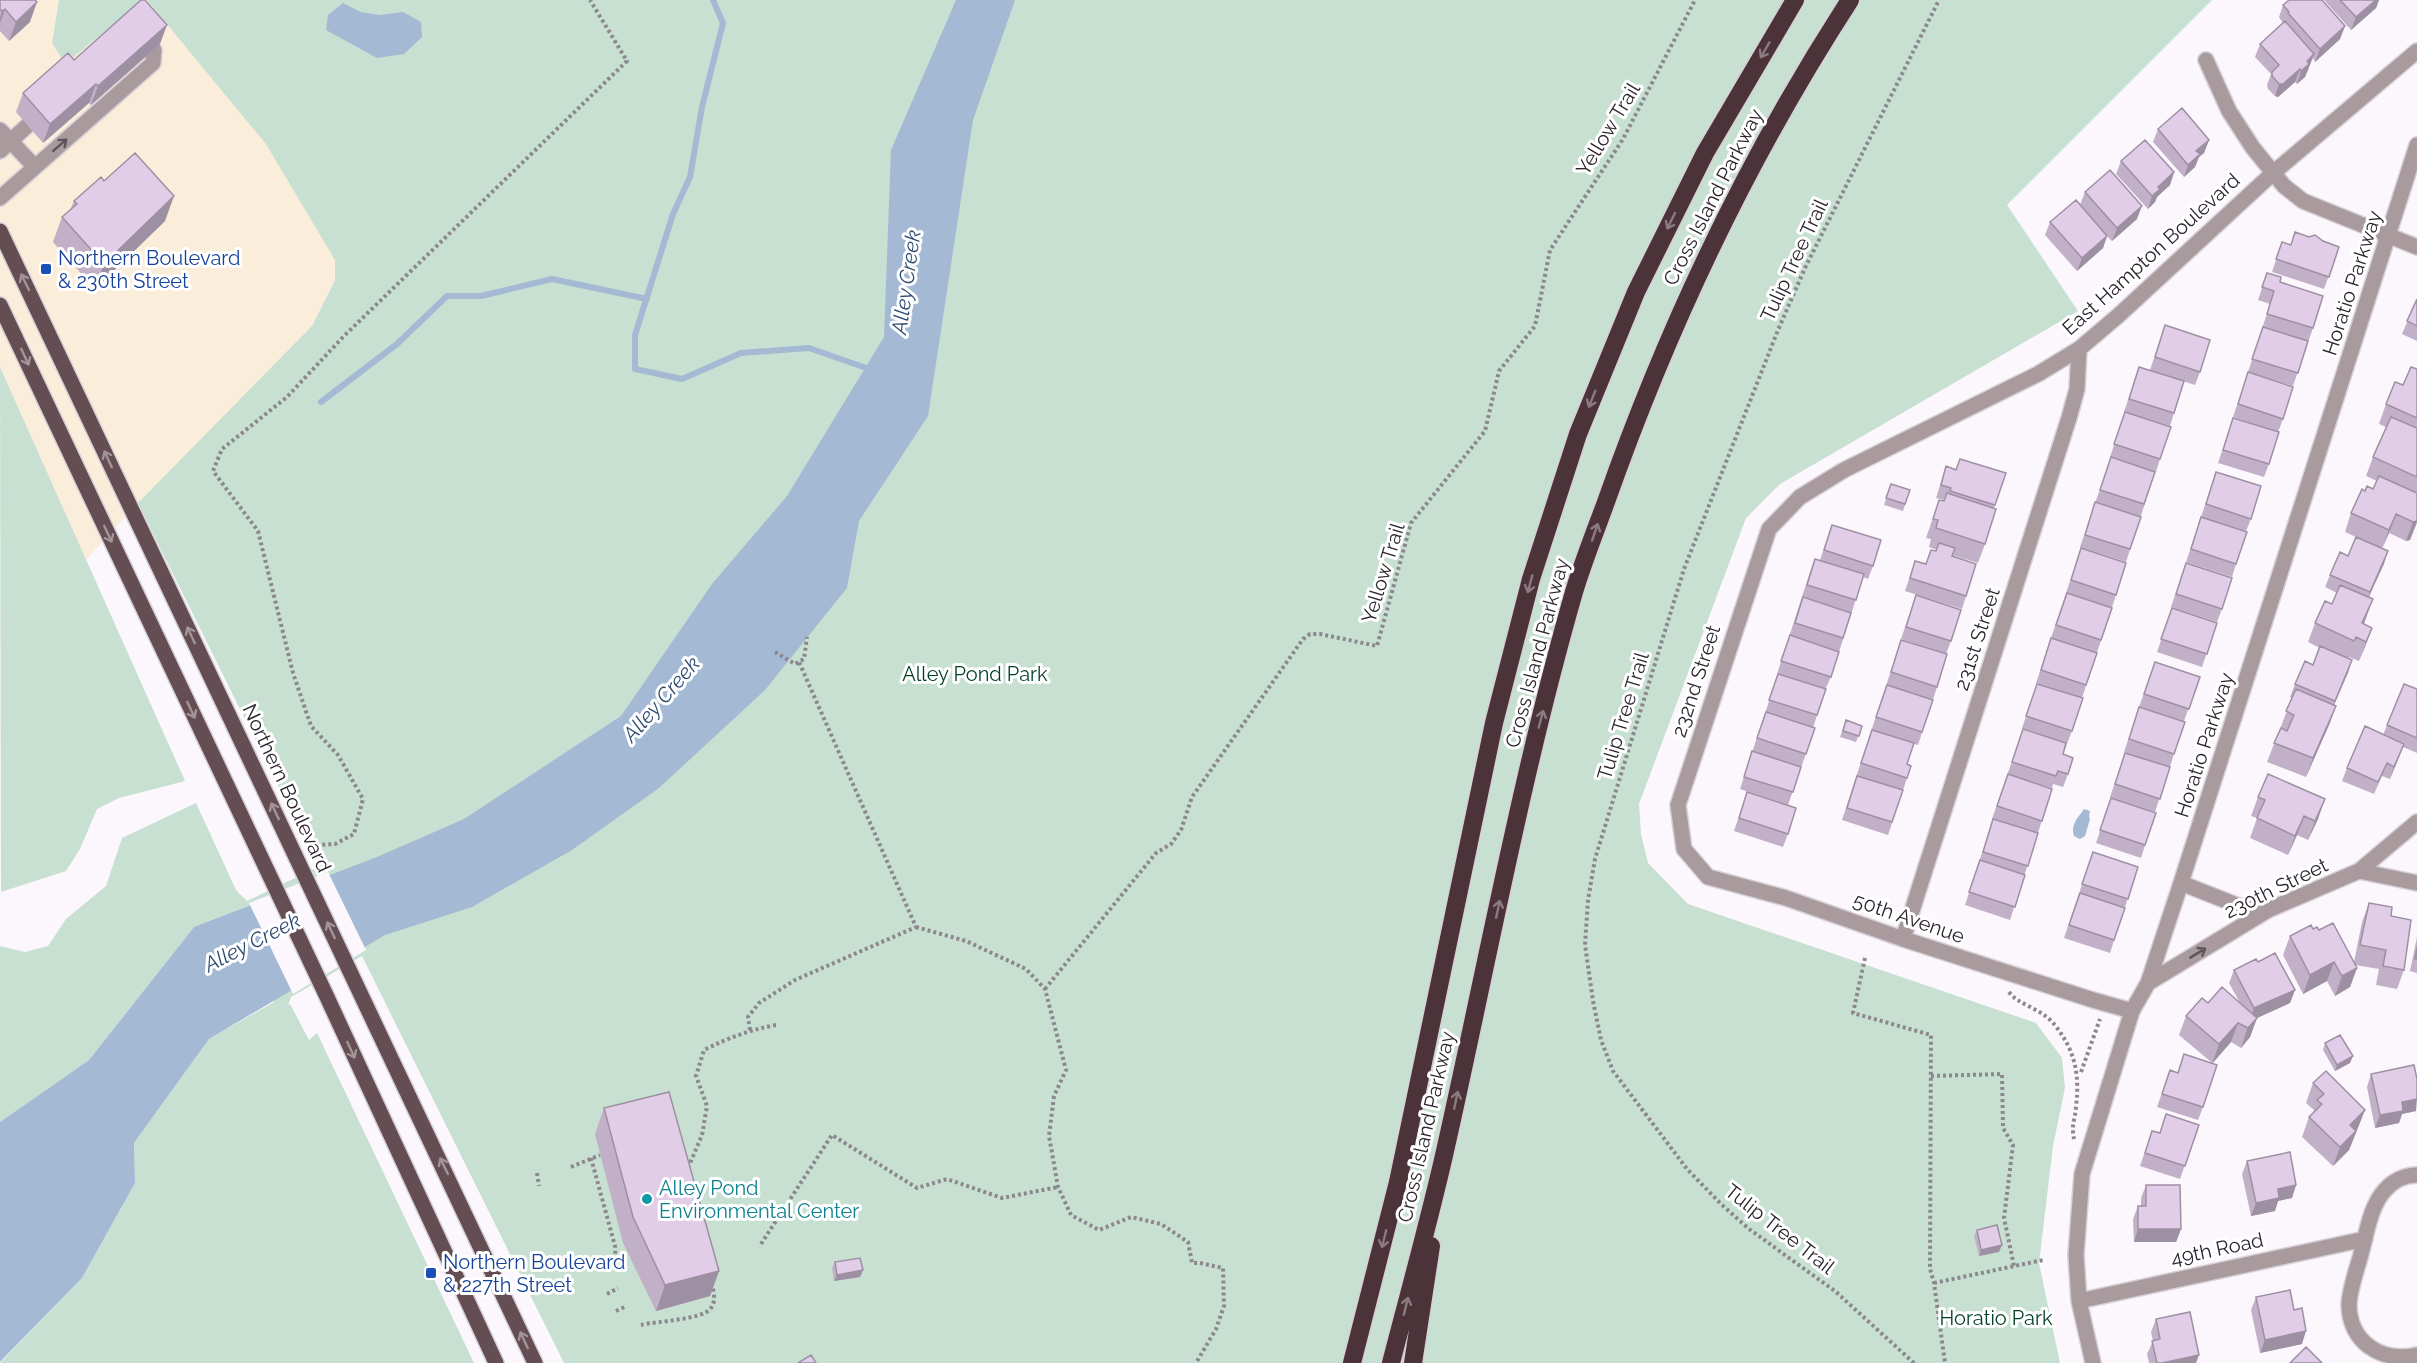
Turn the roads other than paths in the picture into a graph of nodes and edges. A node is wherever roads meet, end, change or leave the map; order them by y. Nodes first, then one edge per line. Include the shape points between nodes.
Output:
1 (1795, 0) edge
2 (1850, 0) edge
3 (154, 50) edge
4 (2417, 51) edge
5 (2206, 60) dead end
6 (28, 125) dead end
7 (4, 141) edge
8 (2417, 145) edge
9 (35, 167) junction
10 (2273, 173) junction
11 (0, 198) edge
12 (0, 231) edge
13 (2389, 235) junction
14 (2417, 247) edge
15 (0, 304) edge
16 (2079, 349) junction
17 (1768, 529) joint
18 (2417, 822) edge
19 (1684, 849) joint
20 (2359, 872) junction
21 (2181, 883) junction
22 (2417, 883) edge
23 (2268, 910) junction
24 (1903, 939) junction
25 (2148, 983) junction
26 (2132, 1011) junction
27 (1444, 1157) junction
28 (2417, 1175) edge
29 (2364, 1239) junction
30 (2079, 1300) junction
31 (1364, 1324) junction
32 (2417, 1355) edge
33 (496, 1363) edge
34 (535, 1363) edge
35 (1347, 1363) edge
36 (1352, 1363) edge
37 (1391, 1363) edge
38 (1413, 1363) edge
39 (2093, 1363) edge

1 -> 31 highway, Cross Island Parkway via 1705,153 1636,292 1578,434 1538,557 1494,723 1398,1182
27 -> 2 highway, Cross Island Parkway via 1535,739 1579,578 1678,315 1742,184
9 -> 3 street via 153,63
4 - 10 street, East Hampton Boulevard
5 - 10 street via 2229,111
6 - 7 street
7 - 9 street
8 - 13 street, Horatio Parkway
9 - 11 street
10 - 13 street via 2303,201
10 - 16 street, East Hampton Boulevard
34 -> 12 main road, Northern Boulevard
13 - 14 street
13 - 21 street, Horatio Parkway
15 -> 33 main road
16 - 17 street, East Hampton Boulevard via 2038,374 1844,470 1800,497
16 - 24 street, 231st Street via 2078,389
17 - 19 street, 232nd Street via 1678,805
18 - 20 street, 230th Street
19 - 24 street, 50th Avenue via 1708,877 1786,898
20 - 22 street
20 - 23 street, 230th Street
21 - 23 street via 2239,906
21 - 25 street, Horatio Parkway
25 -> 23 street, 230th Street
24 - 26 street, 50th Avenue
25 - 26 street, Horatio Parkway
26 - 30 street, Horatio Parkway via 2082,1174 2076,1255
37 -> 27 highway, Cross Island Parkway
27 - 38 highway
28 - 29 street via 2395,1181 2385,1190 2376,1203
29 - 30 street, 49th Road
29 - 32 street via 2349,1302 2352,1325 2367,1347 2378,1354 2394,1358
30 - 39 street, Horatio Parkway
31 - 35 highway
31 - 36 highway, Cross Island Parkway

